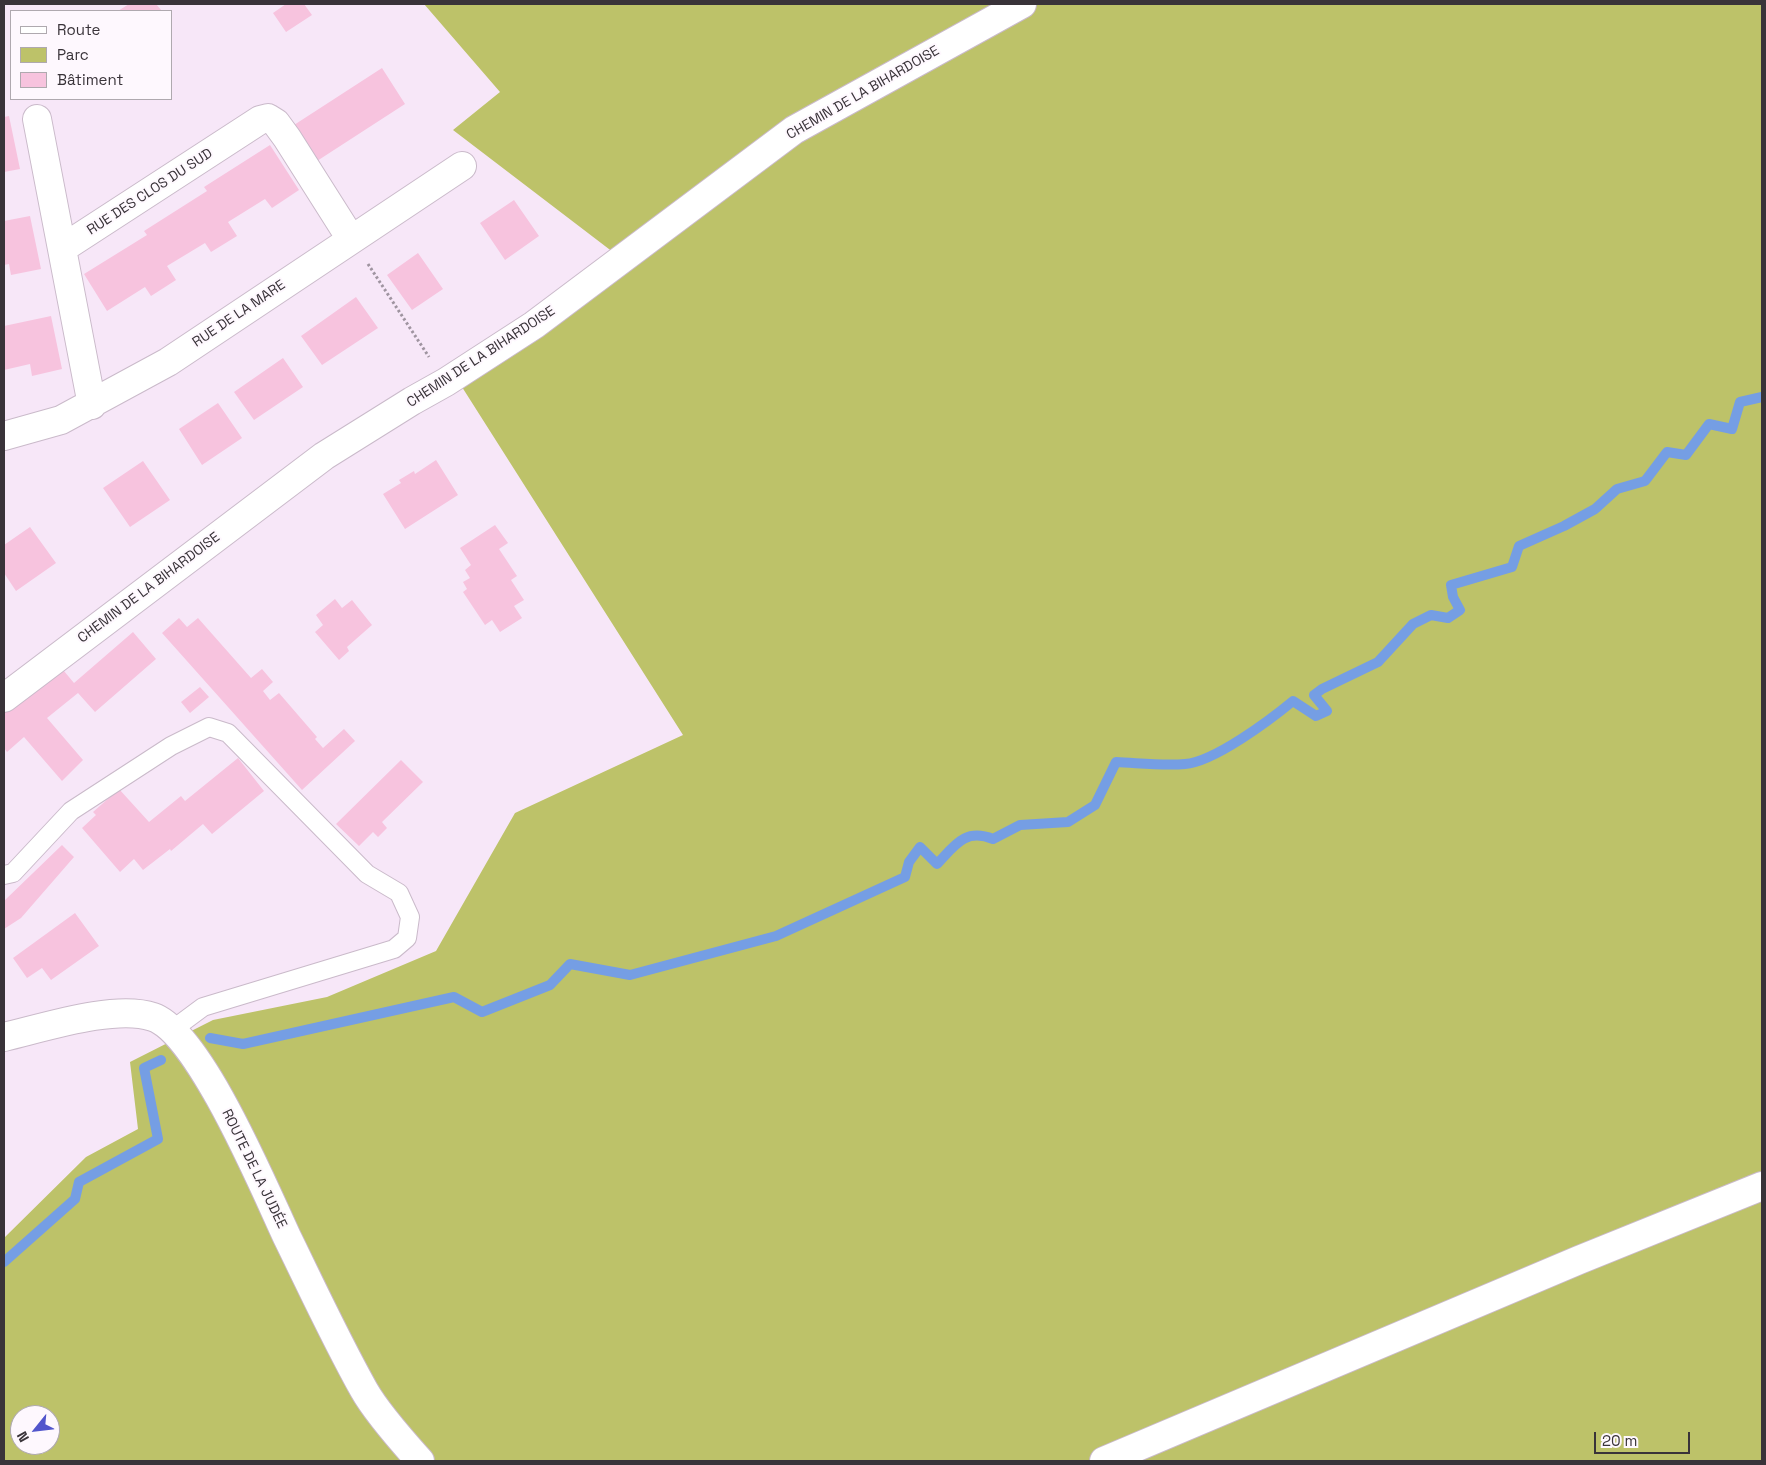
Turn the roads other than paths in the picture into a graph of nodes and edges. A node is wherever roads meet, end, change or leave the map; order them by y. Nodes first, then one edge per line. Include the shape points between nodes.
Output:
1 (1022, 4) edge
2 (37, 120) dead end
3 (462, 166) dead end
4 (351, 239) junction
5 (63, 248) junction
6 (92, 405) junction
7 (4, 436) edge
8 (4, 698) edge
9 (7, 878) edge
10 (172, 1030) junction
11 (4, 1036) edge
12 (1762, 1186) edge
13 (420, 1461) edge
14 (1104, 1461) edge

1 - 8 street, CHEMIN DE LA BIHARDOISE via 794,130 534,325 324,456
2 - 5 street
3 - 4 street, RUE DE LA MARE
4 - 5 street, RUE DES CLOS DU SUD via 276,123 268,118 236,135
4 - 6 street, RUE DE LA MARE via 168,362
5 - 6 street
6 - 7 street, RUE DE LA MARE via 61,420
9 - 10 lane via 71,811 171,746 209,727 228,733 367,874 399,893 410,916 406,938 394,949 202,1007
10 - 11 street, ROUTE DE LA JUDÉE via 162,1020 151,1016 121,1014
10 - 13 street, ROUTE DE LA JUDÉE via 196,1059 224,1106 365,1392
12 - 14 street

